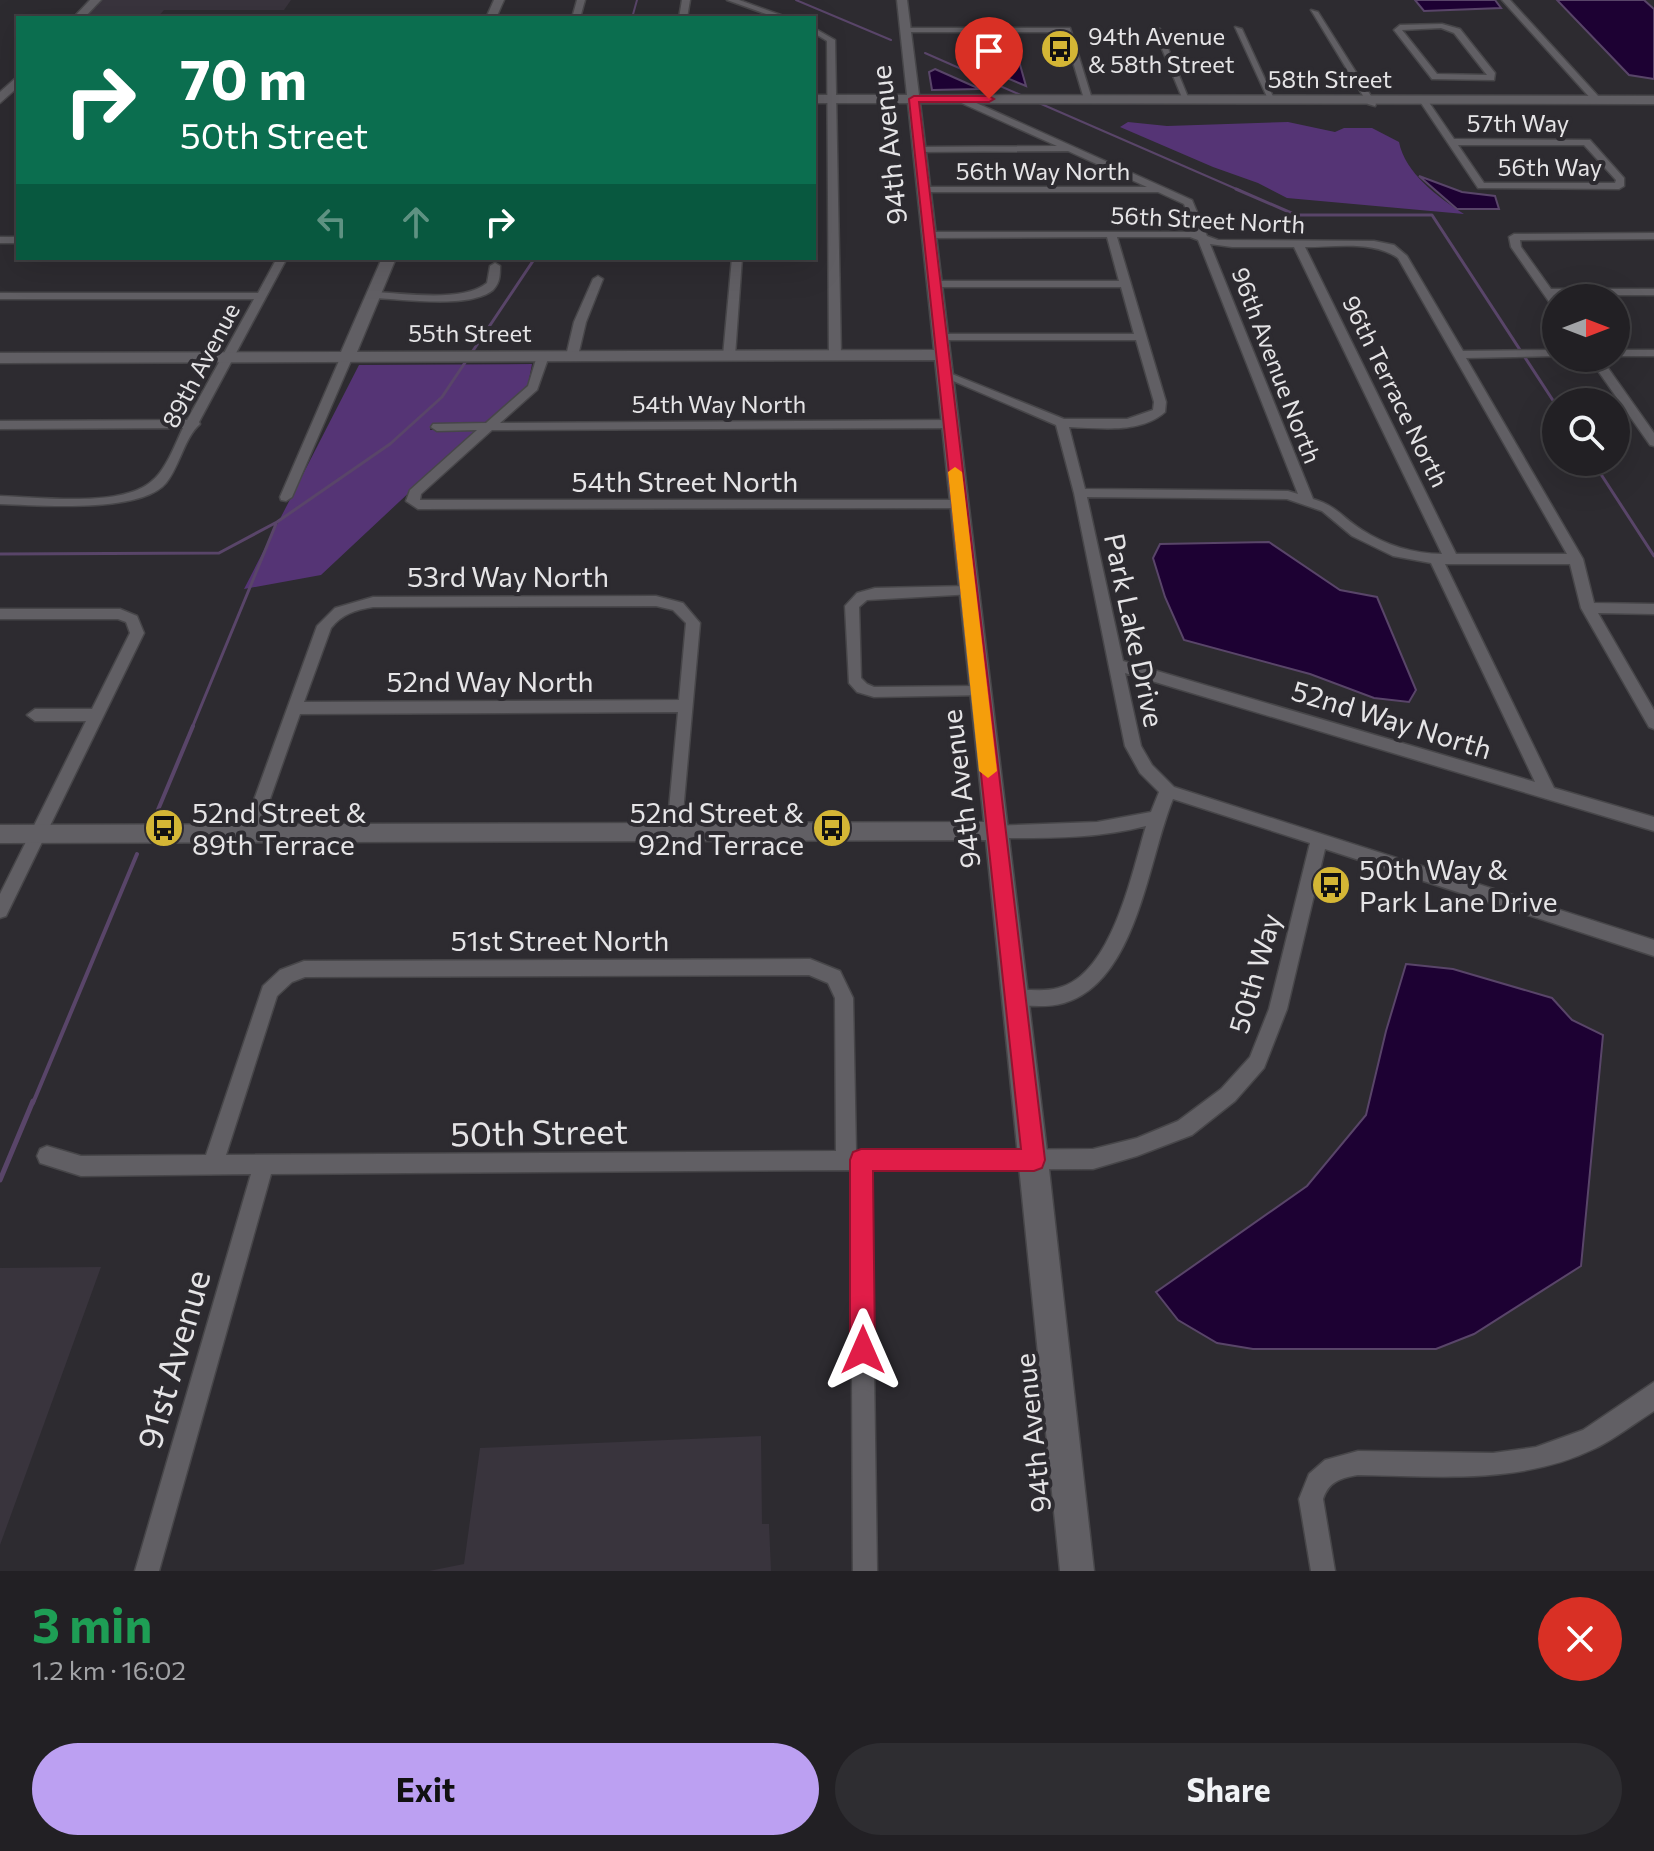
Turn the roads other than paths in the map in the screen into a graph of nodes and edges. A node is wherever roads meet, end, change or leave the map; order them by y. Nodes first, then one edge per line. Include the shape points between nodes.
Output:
1 (96, 0) edge
2 (731, 0) edge
3 (902, 0) edge
4 (1506, 0) edge
5 (1314, 12) dead end
6 (756, 13) edge
7 (80, 16) edge
8 (1156, 29) dead end
9 (1238, 29) dead end
10 (906, 30) junction
11 (816, 31) edge
12 (1468, 78) junction
13 (16, 82) edge
14 (816, 99) edge
15 (832, 99) junction
16 (914, 99) junction
17 (960, 99) junction
18 (1088, 99) junction
19 (1272, 99) junction
20 (1596, 99) junction
21 (0, 100) edge
22 (1187, 100) junction
23 (1423, 100) junction
24 (1483, 100) junction
25 (1654, 100) edge
26 (1371, 102) junction
27 (1450, 142) junction
28 (1071, 149) junction
29 (919, 150) junction
30 (1619, 186) joint
31 (924, 190) junction
32 (1163, 190) junction
33 (1111, 234) junction
34 (928, 235) junction
35 (1654, 236) edge
36 (1205, 240) junction
37 (1298, 244) junction
38 (281, 260) edge
39 (388, 260) edge
40 (737, 260) edge
41 (495, 266) dead end
42 (598, 279) dead end
43 (934, 284) junction
44 (1125, 284) junction
45 (1542, 285) edge
46 (1630, 292) edge
47 (1654, 292) edge
48 (373, 295) junction
49 (0, 296) edge
50 (262, 296) junction
51 (1141, 337) junction
52 (1542, 353) edge
53 (1630, 353) edge
54 (1654, 353) edge
55 (1457, 355) junction
56 (347, 356) junction
57 (543, 356) junction
58 (572, 356) junction
59 (729, 356) junction
60 (835, 356) junction
61 (941, 356) junction
62 (0, 358) edge
63 (229, 358) junction
64 (1606, 372) edge
65 (1062, 423) junction
66 (194, 424) junction
67 (949, 424) junction
68 (1647, 424) edge
69 (0, 425) edge
70 (488, 426) junction
71 (437, 427) dead end
72 (1654, 442) edge
73 (1080, 493) junction
74 (286, 497) dead end
75 (0, 500) edge
76 (1307, 500) junction
77 (959, 504) junction
78 (1444, 559) junction
79 (1576, 559) junction
80 (968, 591) junction
81 (1588, 608) junction
82 (1654, 609) edge
83 (0, 614) edge
84 (1114, 664) junction
85 (979, 691) junction
86 (685, 706) junction
87 (294, 708) junction
88 (35, 715) dead end
89 (98, 715) junction
90 (1654, 723) edge
91 (1168, 791) junction
92 (1548, 793) junction
93 (1157, 817) junction
94 (1654, 824) edge
95 (675, 830) junction
96 (995, 831) junction
97 (250, 833) junction
98 (0, 834) edge
99 (38, 834) junction
100 (1319, 840) junction
101 (0, 911) edge
102 (1654, 948) edge
103 (1015, 998) junction
104 (47, 1156) dead end
105 (853, 1160) junction
106 (1034, 1160) junction
107 (213, 1166) junction
108 (263, 1166) junction
109 (1654, 1393) edge
110 (147, 1571) edge
111 (865, 1571) edge
112 (1077, 1571) edge
113 (1323, 1571) edge

1 - 7 street
2 - 6 street
3 - 10 street, 94th Avenue
4 - 20 street
5 - 26 street
8 - 22 street
9 - 19 street
10 - 16 street, 94th Avenue
10 - 18 street via 1067,30
11 - 15 street via 831,40
12 - 12 street via 1435,77 1400,27 1457,31 1491,73 1491,78
12 - 24 street
13 - 21 street
14 - 15 street, 58th Street
15 - 16 street, 58th Street
15 - 60 street
16 - 17 street, 58th Street
16 - 29 street, 94th Avenue
17 - 18 street, 58th Street
17 - 28 street
18 - 22 street, 58th Street
19 - 22 street, 58th Street
19 - 26 street, 58th Street
20 - 24 street, 58th Street
20 - 25 street, 58th Street
23 - 24 street, 58th Street
23 - 26 street, 58th Street
23 - 27 street
27 - 30 street, 56th Way via 1481,186
27 - 30 street, 57th Way via 1587,142 1621,180
28 - 29 street
28 - 32 street
29 - 31 street, 94th Avenue
31 - 32 street, 56th Way North
31 - 34 street, 94th Avenue
32 - 36 street, 96th Avenue North via 1188,202
33 - 34 street, 56th Street North
33 - 36 street, 56th Street North via 1191,234
33 - 44 street
34 - 43 street, 94th Avenue
35 - 45 street via 1514,237
36 - 37 street, 56th Street North
36 - 76 street, 96th Avenue North
37 - 55 street, 56th Street North via 1390,247 1402,256
37 - 78 street, 96th Terrace North
38 - 50 street, 89th Avenue
39 - 48 street
40 - 59 street
41 - 48 street via 495,279 487,289 470,295
42 - 58 street
43 - 44 street
43 - 61 street, 94th Avenue
44 - 51 street
46 - 47 street
48 - 56 street
49 - 50 street
50 - 63 street, 89th Avenue
51 - 61 street
51 - 65 street via 1159,412 1138,422
52 - 55 street
53 - 54 street
55 - 79 street
56 - 57 street, 55th Street
56 - 63 street, 55th Street
56 - 74 street
57 - 58 street, 55th Street
57 - 70 street via 533,387
58 - 59 street, 55th Street
59 - 60 street, 55th Street
60 - 61 street, 55th Street
61 - 65 street
61 - 67 street, 94th Avenue
62 - 63 street, 55th Street
63 - 66 street, 89th Avenue
64 - 68 street
65 - 73 street, Park Lake Drive
66 - 69 street
66 - 75 street, 89th Avenue via 160,482 137,497
67 - 70 street, 54th Way North
67 - 77 street, 94th Avenue
68 - 72 street
70 - 71 street, 54th Way North
70 - 77 street, 54th Street North via 415,493 413,501
73 - 76 street via 1269,493
73 - 84 street, Park Lake Drive
76 - 78 street via 1377,544 1398,553
77 - 80 street, 94th Avenue
78 - 79 street
78 - 92 street, 96th Terrace North
79 - 81 street
80 - 85 street, 94th Avenue
80 - 85 street via 862,596 852,606 854,679 874,692
81 - 82 street
81 - 90 street
83 - 89 street via 120,614 132,619 137,633
84 - 91 street, Park Lake Drive via 1133,746
84 - 92 street, 52nd Way North
85 - 96 street, 94th Avenue
86 - 87 street, 52nd Way North
86 - 87 street, 53rd Way North via 693,623 686,609 672,602 373,602 350,605 332,615
86 - 95 street
87 - 97 street
88 - 89 street
89 - 99 street
91 - 93 street
91 - 100 street
92 - 94 street, 52nd Way North
93 - 96 street via 1125,827
93 - 103 street via 1114,950 1094,979 1065,995
95 - 96 street
95 - 97 street
96 - 103 street, 94th Avenue
97 - 99 street
98 - 99 street
99 - 101 street
100 - 102 street
100 - 106 street, 50th Way via 1278,1009 1257,1062 1228,1095 1185,1128 1137,1147 1093,1159
103 - 106 street, 94th Avenue
104 - 107 street, 50th Street via 81,1166
105 - 106 street, 50th Street
105 - 107 street, 51st Street North via 844,998 834,977 810,967 304,969 286,976 269,992
105 - 108 street, 50th Street
105 - 111 street
106 - 112 street, 94th Avenue
107 - 108 street, 50th Street
108 - 110 street, 91st Avenue
109 - 113 street via 1590,1439 1536,1459 1493,1465 1358,1463 1333,1468 1317,1482 1311,1499

